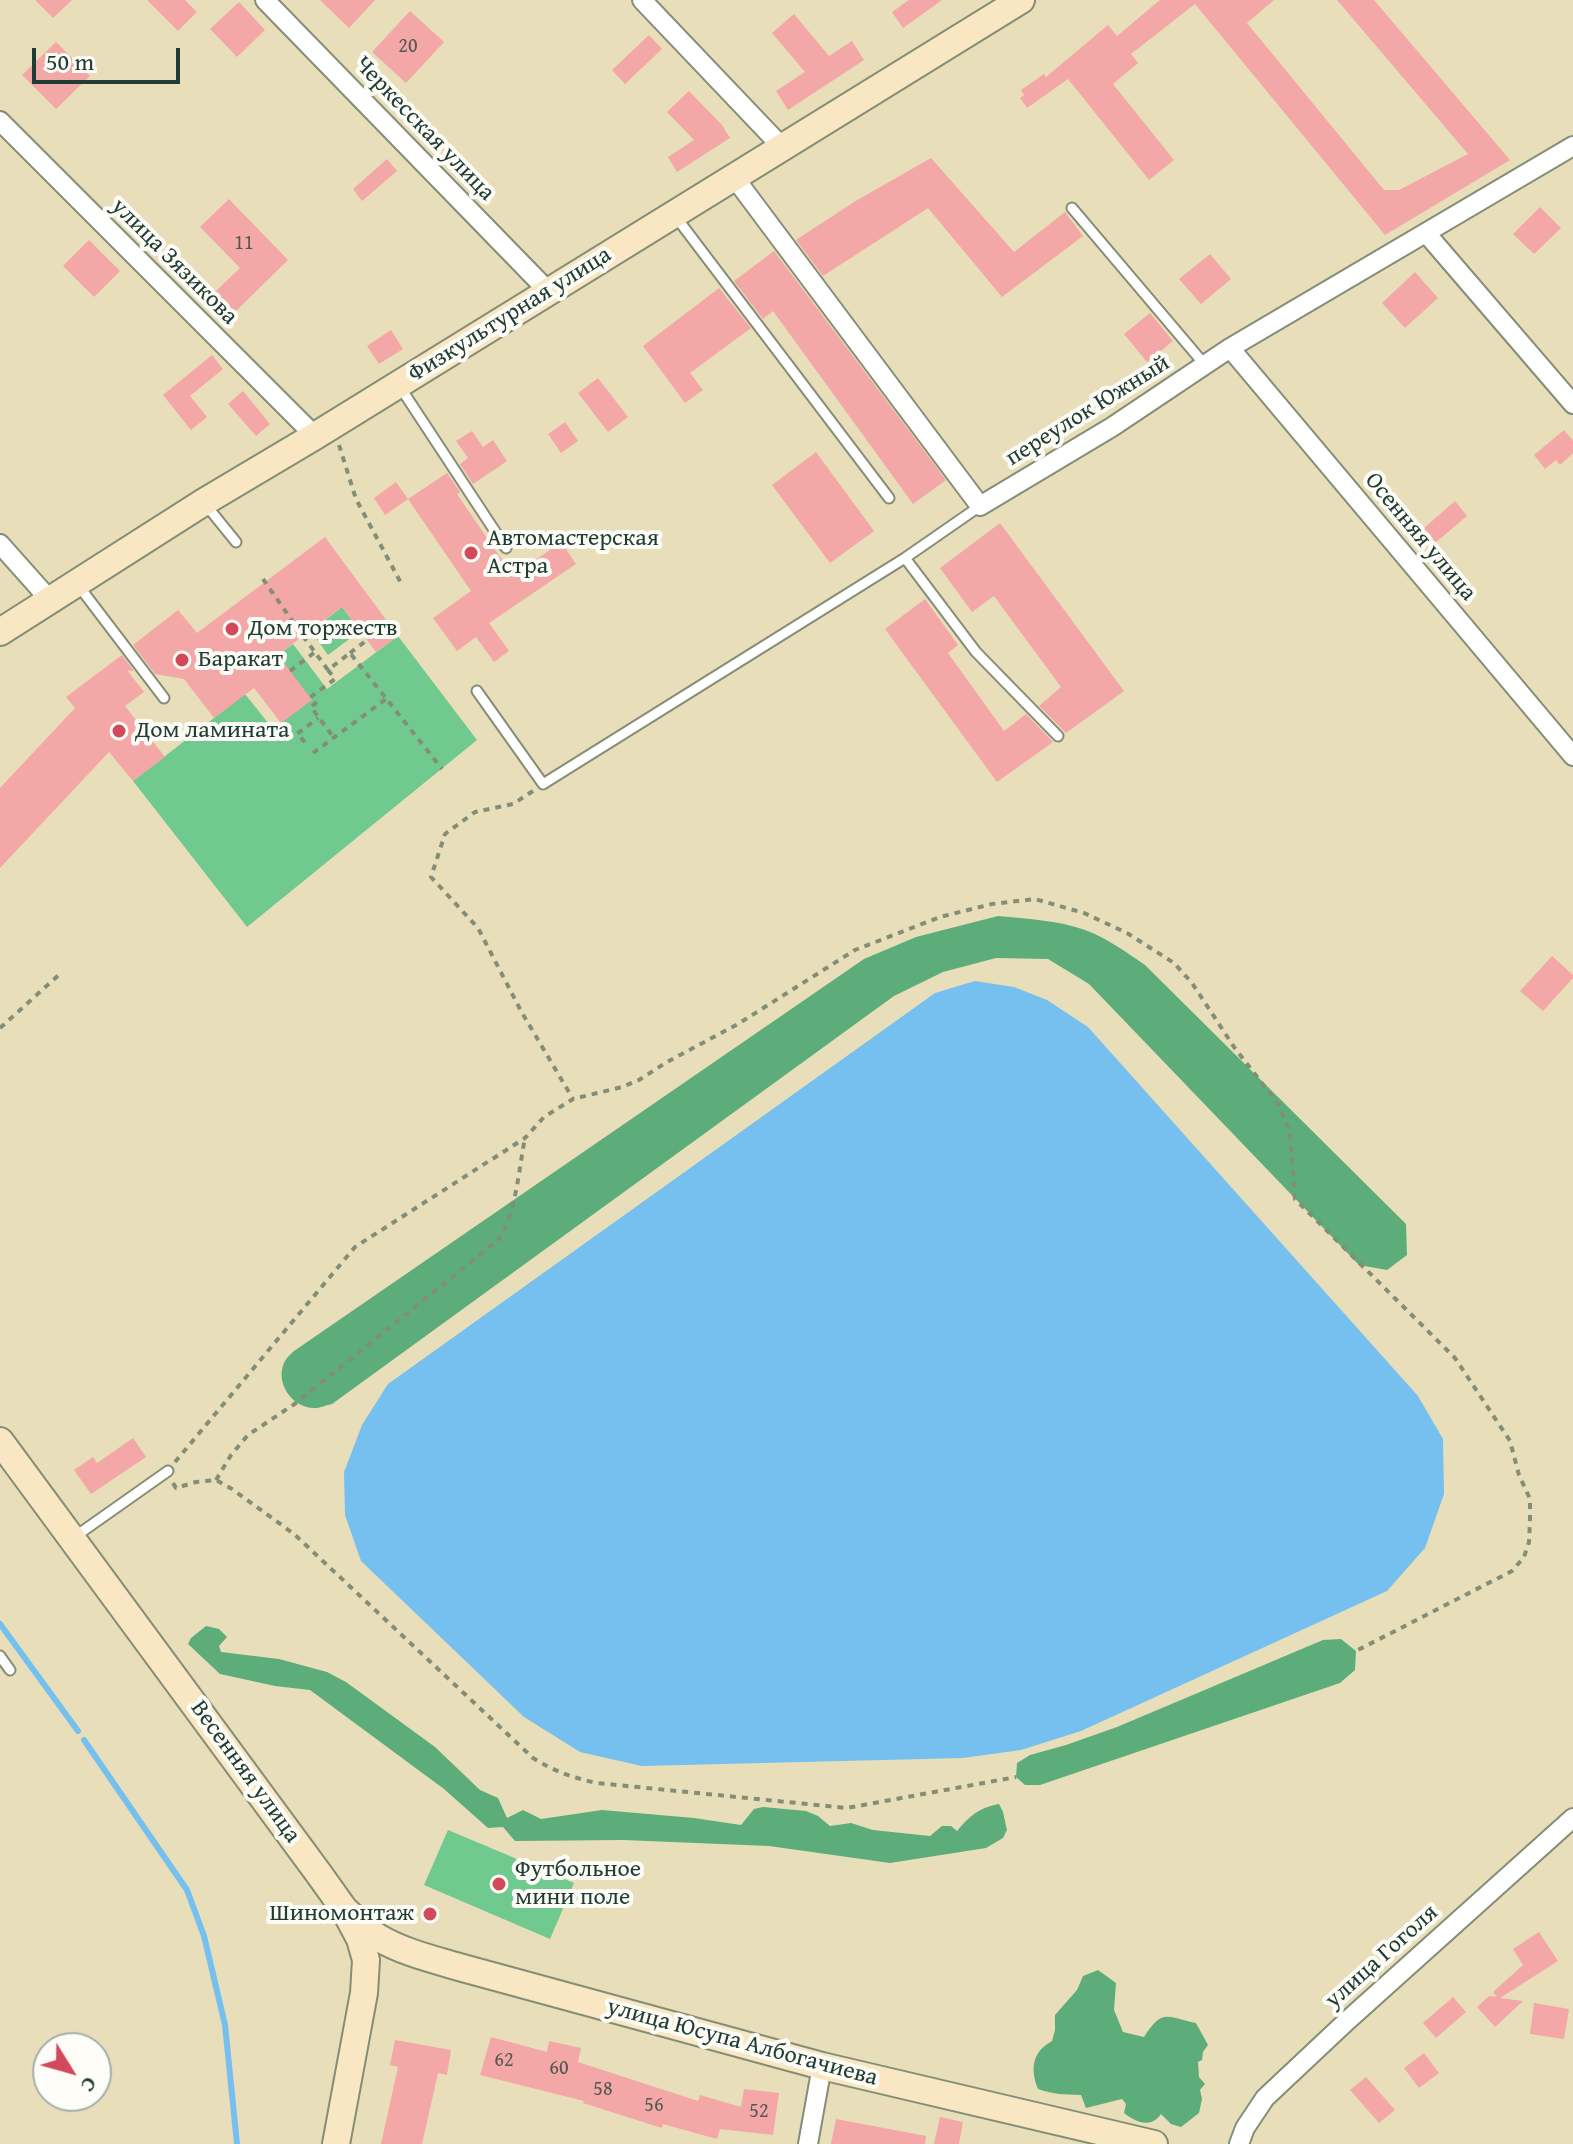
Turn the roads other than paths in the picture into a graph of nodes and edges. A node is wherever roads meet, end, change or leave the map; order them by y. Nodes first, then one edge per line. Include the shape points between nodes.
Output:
1 (265, 0) edge
2 (642, 0) edge
3 (1021, 0) edge
4 (0, 121) edge
5 (1573, 146) edge
6 (782, 147) junction
7 (734, 177) junction
8 (1072, 208) dead end
9 (674, 214) junction
10 (1426, 233) junction
11 (549, 292) junction
12 (1230, 348) junction
13 (1205, 365) junction
14 (398, 384) junction
15 (1573, 404) edge
16 (324, 430) junction
17 (889, 498) dead end
18 (204, 502) junction
19 (980, 506) junction
20 (236, 542) dead end
21 (0, 544) edge
22 (506, 548) dead end
23 (905, 558) junction
24 (76, 582) junction
25 (49, 599) junction
26 (0, 632) edge
27 (477, 691) dead end
28 (164, 698) dead end
29 (1058, 736) dead end
30 (1573, 756) edge
31 (0, 1441) edge
32 (168, 1471) road end
33 (73, 1538) junction
34 (0, 1656) edge
35 (10, 1670) dead end
36 (1573, 1818) edge
37 (344, 1909) junction
38 (822, 2066) junction
39 (336, 2144) edge
40 (808, 2144) edge
41 (1154, 2144) edge
42 (1239, 2144) edge

1 - 11 street, Черкесская улица
2 - 6 street
3 - 6 street, Физкультурная улица
4 - 16 street, улица Зязикова
5 - 10 street, переулок Южный
6 - 7 street, Физкультурная улица
7 - 9 street, Физкультурная улица
7 - 19 street
8 - 13 lane
9 - 11 street, Физкультурная улица
9 - 17 lane
10 - 12 street, переулок Южный
10 - 15 street
11 - 14 street, Физкультурная улица
12 - 13 street, переулок Южный
12 - 30 street, Осенняя улица
13 - 19 street, переулок Южный
14 - 16 street, Физкультурная улица
14 - 22 lane
16 - 18 street, Физкультурная улица
18 - 20 lane
18 - 24 street, Физкультурная улица
19 - 23 lane
21 - 25 street
23 - 27 lane via 543,784
23 - 29 lane via 976,652
24 - 25 street, Физкультурная улица
24 - 28 lane
25 - 26 street, Физкультурная улица
31 - 33 street, Весенняя улица
32 - 33 lane
33 - 37 street, Весенняя улица
34 - 35 lane
36 - 42 street, улица Гоголя via 1265,2098
37 - 38 street, улица Юсупа Албогачиева via 376,1936 422,1956
37 - 39 street, Весенняя улица via 364,1950 366,1974
38 - 40 street
38 - 41 street, улица Юсупа Албогачиева

